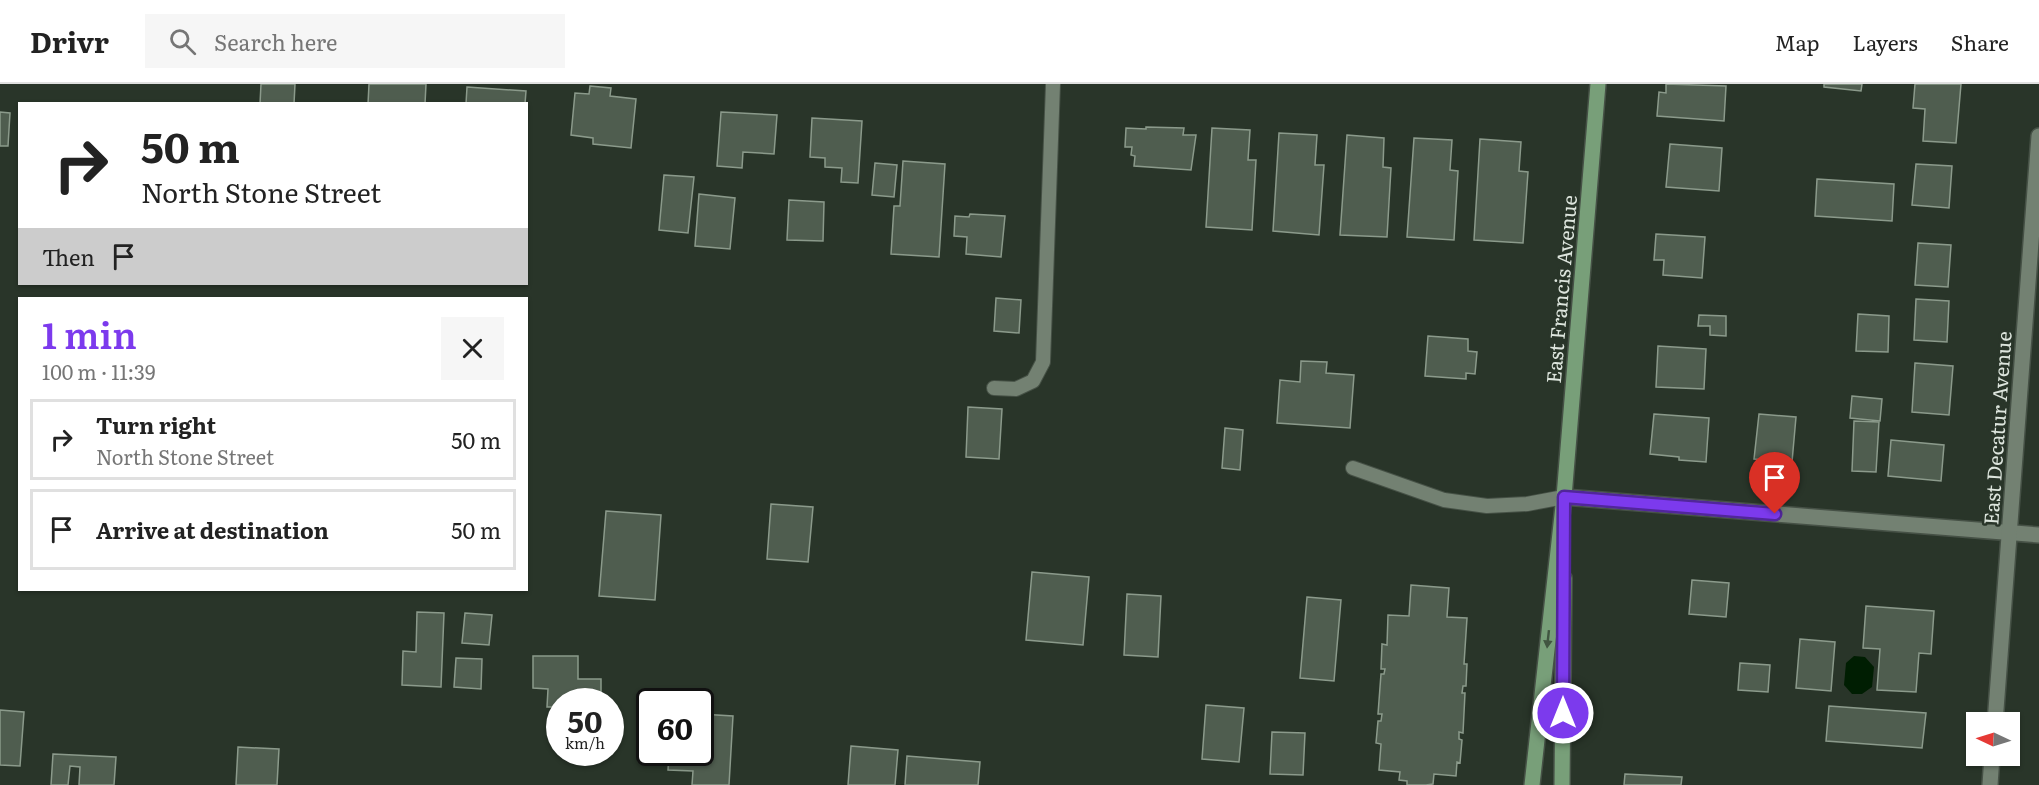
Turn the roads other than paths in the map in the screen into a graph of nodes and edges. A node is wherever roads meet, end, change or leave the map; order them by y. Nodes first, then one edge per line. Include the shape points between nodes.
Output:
1 (1053, 84) edge
2 (1598, 84) edge
3 (2039, 136) edge
4 (994, 388) dead end
5 (1353, 468) dead end
6 (1564, 497) junction
7 (2009, 533) junction
8 (2039, 535) edge
9 (1996, 712) edge
10 (1991, 766) edge
11 (1532, 785) edge
12 (1562, 785) edge
13 (1990, 785) edge

1 - 4 lane via 1043,362 1034,381 1016,389
2 - 6 main road, East Francis Avenue
3 - 7 street, East Decatur Avenue
5 - 6 lane via 1444,500 1487,506
6 - 7 street
6 -> 11 main road, East Francis Avenue
6 - 12 main road, East Francis Avenue
7 - 8 street
7 - 9 street, East Decatur Avenue
10 - 13 street

